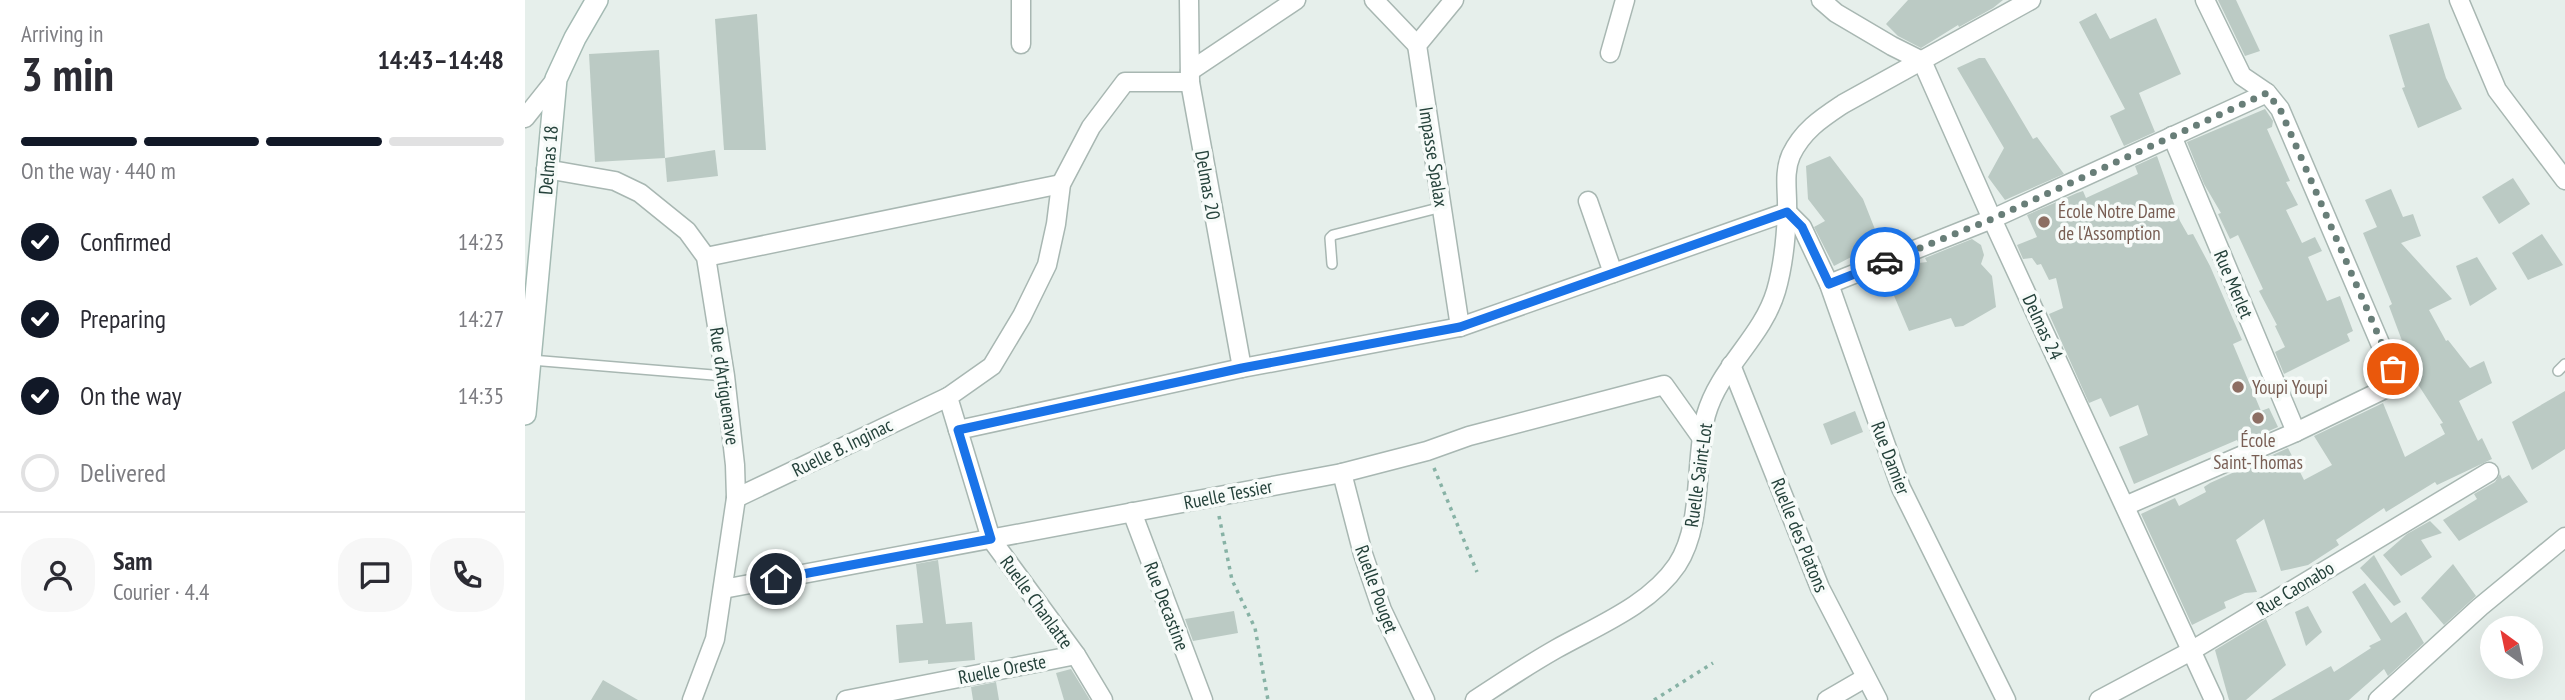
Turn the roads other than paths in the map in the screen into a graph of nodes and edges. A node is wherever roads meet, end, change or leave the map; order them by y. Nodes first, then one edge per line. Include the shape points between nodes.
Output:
1 (597, 0) edge
2 (1021, 0) edge
3 (1296, 0) edge
4 (1374, 0) edge
5 (1454, 0) edge
6 (1625, 0) edge
7 (1821, 0) edge
8 (1850, 0) edge
9 (2031, 0) edge
10 (2205, 0) edge
11 (2459, 0) edge
12 (1191, 1) edge
13 (1836, 13) junction
14 (1021, 44) dead end
15 (1417, 45) junction
16 (1610, 54) dead end
17 (1922, 61) junction
18 (1190, 76) junction
19 (556, 79) junction
20 (2267, 93) junction
21 (525, 118) edge
22 (2172, 136) junction
23 (547, 169) junction
24 (2565, 180) edge
25 (1062, 184) junction
26 (1588, 201) dead end
27 (1442, 207) junction
28 (1787, 212) junction
29 (1992, 219) junction
30 (706, 257) junction
31 (1332, 264) dead end
32 (1613, 273) junction
33 (1829, 284) junction
34 (1460, 327) junction
35 (531, 360) junction
36 (1731, 365) junction
37 (1242, 368) junction
38 (725, 376) junction
39 (948, 397) junction
40 (525, 414) edge
41 (958, 430) junction
42 (2296, 432) junction
43 (1701, 437) junction
44 (2489, 472) dead end
45 (1342, 473) junction
46 (736, 498) junction
47 (2125, 506) junction
48 (1132, 512) junction
49 (2565, 537) edge
50 (991, 539) junction
51 (723, 589) junction
52 (2191, 651) junction
53 (1076, 654) junction
54 (1865, 678) junction
55 (692, 700) edge
56 (846, 700) edge
57 (1103, 700) edge
58 (1203, 700) edge
59 (1425, 700) edge
60 (1475, 700) edge
61 (1828, 700) edge
62 (1878, 700) edge
63 (2006, 700) edge
64 (2099, 700) edge
65 (2214, 700) edge
66 (2378, 700) edge

1 - 19 street, Delmas 18
2 - 14 street
3 - 18 street
4 - 15 street
5 - 15 street
6 - 16 street
7 - 13 street
8 - 13 street
9 - 17 street, Ruelle Saint-Lot
10 - 20 street via 2242,76
11 - 24 street via 2497,90
12 - 18 street, Delmas 20
13 - 17 street
15 - 27 street, Impasse Spalax
17 - 28 street, Ruelle Saint-Lot via 1843,104 1801,137 1786,178
17 - 29 street, Delmas 24
18 - 25 street via 1125,82 1091,127
18 - 37 street, Delmas 20
19 - 21 street
19 - 23 street, Delmas 18
20 - 22 street
20 - 42 street via 2280,109 2394,376 2389,387
22 - 29 street
22 - 42 street, Rue Merlet
23 - 30 street, Rue d'Artiguenave via 615,181 640,193 687,231
23 - 35 street, Delmas 18
25 - 30 street
25 - 39 street via 1047,265 1022,316 992,366
26 - 32 street
27 - 31 lane via 1333,235
27 - 34 street, Impasse Spalax
28 - 32 street
28 - 33 street, Rue Damier via 1802,227
28 - 36 street, Ruelle Saint-Lot via 1776,292 1763,321
29 - 33 street
29 - 47 street, Delmas 24
30 - 38 street, Rue d'Artiguenave
32 - 34 street
33 - 63 street, Rue Damier via 1901,488
34 - 37 street
35 - 38 lane
35 - 40 street, Delmas 18
36 - 43 street, Ruelle Saint-Lot via 1717,387
36 - 54 street, Ruelle des Platons via 1820,588
37 - 41 street
38 - 46 street, Rue d'Artiguenave
39 - 41 street, Ruelle Chanlatte
39 - 46 street, Ruelle B. Inginac
41 - 50 street, Ruelle Chanlatte
42 - 47 street
43 - 45 street, Ruelle Tessier via 1664,385
43 - 60 street, Ruelle Saint-Lot via 1688,538 1678,563 1662,584
44 - 52 street, Rue Caonabo
45 - 48 street, Ruelle Tessier
45 - 59 street, Ruelle Pouget via 1382,610
46 - 51 street, Rue d'Artiguenave
47 - 52 street, Delmas 24
48 - 50 street, Ruelle Tessier
48 - 58 street, Rue Decastine
49 - 66 street
50 - 51 street, Ruelle Tessier
50 - 53 street, Ruelle Chanlatte
51 - 55 street, Rue d'Artiguenave via 716,639
52 - 64 street, Rue Caonabo
52 - 65 street, Delmas 24
53 - 56 street, Ruelle Oreste
53 - 57 street, Ruelle Chanlatte
54 - 61 street
54 - 62 street, Ruelle des Platons

